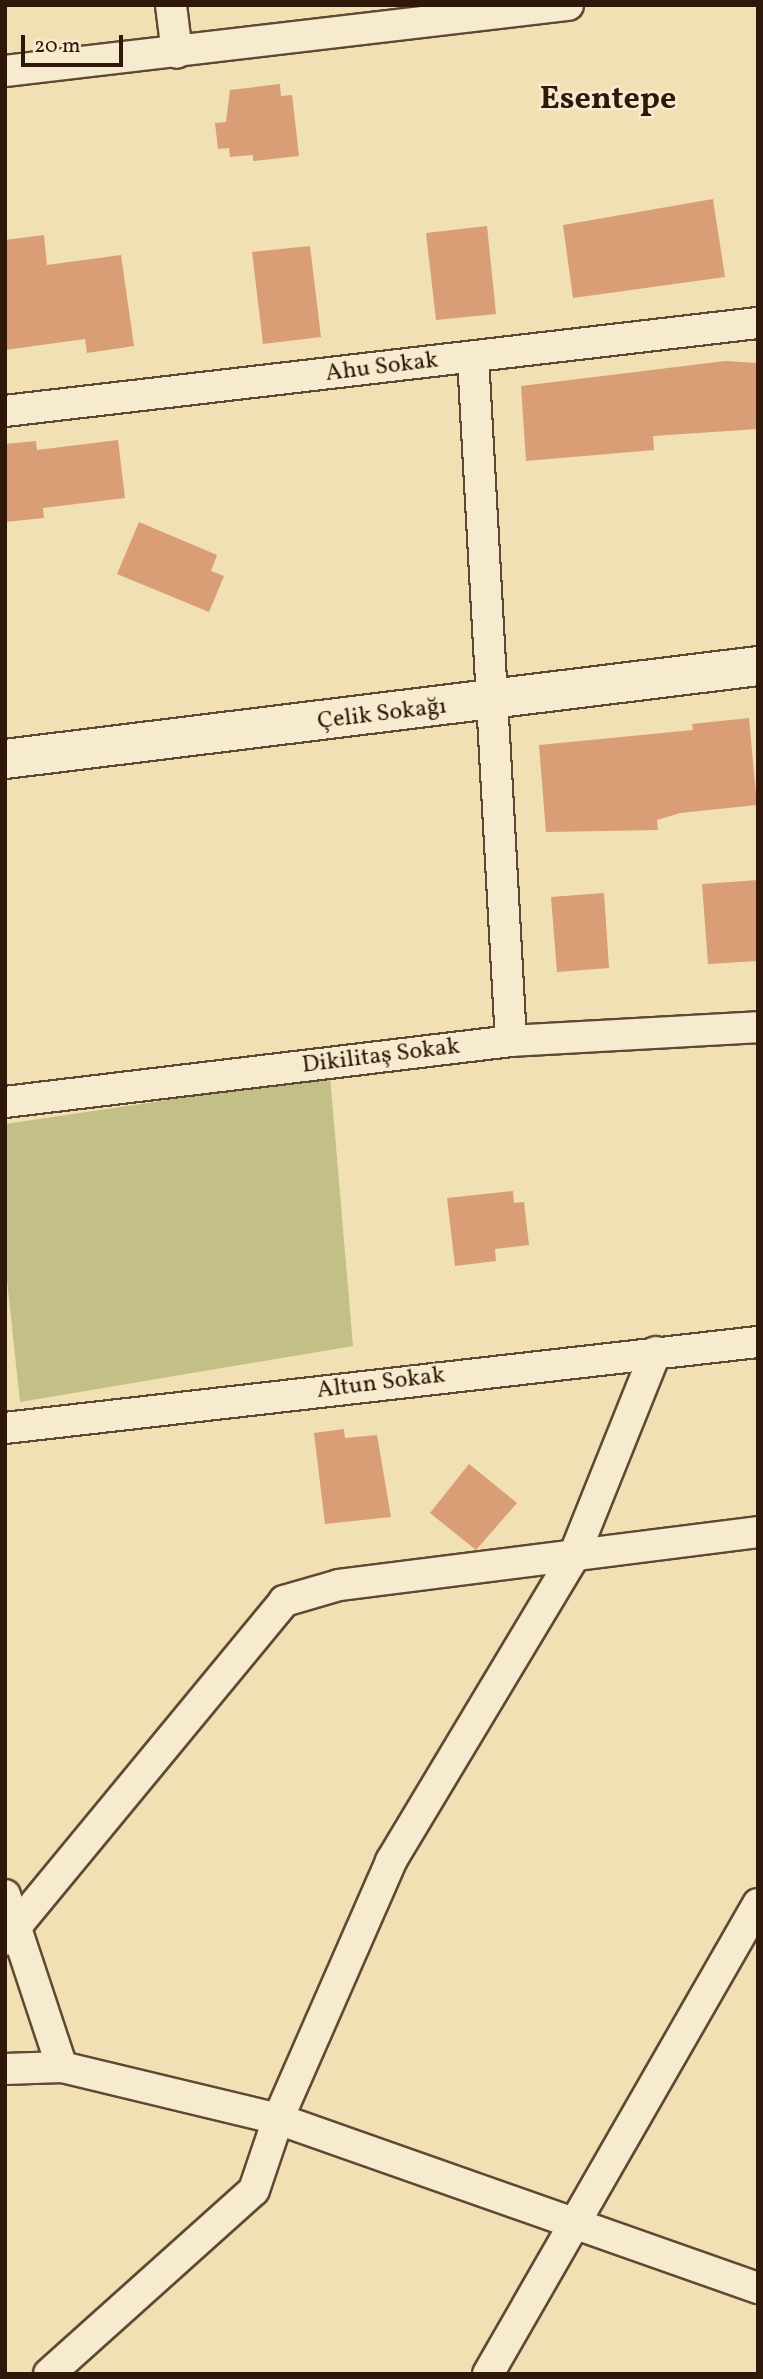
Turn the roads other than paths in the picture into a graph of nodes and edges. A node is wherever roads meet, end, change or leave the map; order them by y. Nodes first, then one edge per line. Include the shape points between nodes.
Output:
1 (172, 5) edge
2 (568, 5) edge
3 (177, 53) junction
4 (5, 71) edge
5 (758, 323) edge
6 (472, 357) junction
7 (5, 411) edge
8 (758, 666) edge
9 (495, 701) junction
10 (5, 759) edge
11 (758, 1027) edge
12 (511, 1041) junction
13 (5, 1102) edge
14 (758, 1342) edge
15 (656, 1352) junction
16 (6, 1423) edge
17 (758, 1532) edge
18 (573, 1558) junction
19 (5, 1895) edge
20 (758, 1904) edge
21 (10, 1935) edge
22 (62, 2067) junction
23 (5, 2069) edge
24 (278, 2119) junction
25 (574, 2226) junction
26 (758, 2288) edge
27 (49, 2374) edge
28 (488, 2374) edge

1 - 3 street
2 - 3 street
3 - 4 street
5 - 6 street, Ahu Sokak
6 - 7 street, Ahu Sokak
6 - 9 street
8 - 9 street, Çelik Sokağı
9 - 10 street, Çelik Sokağı
9 - 12 street
11 - 12 street, Dikilitaş Sokak
12 - 13 street, Dikilitaş Sokak
14 - 15 street, Altun Sokak
15 - 16 street, Altun Sokak
15 - 18 street
17 - 18 street
18 - 21 street via 339,1585 284,1601
18 - 24 street via 391,1861
19 - 21 street
20 - 25 street
21 - 22 street
22 - 23 street
22 - 24 street
24 - 25 street
24 - 27 street via 254,2190
25 - 26 street
25 - 28 street

